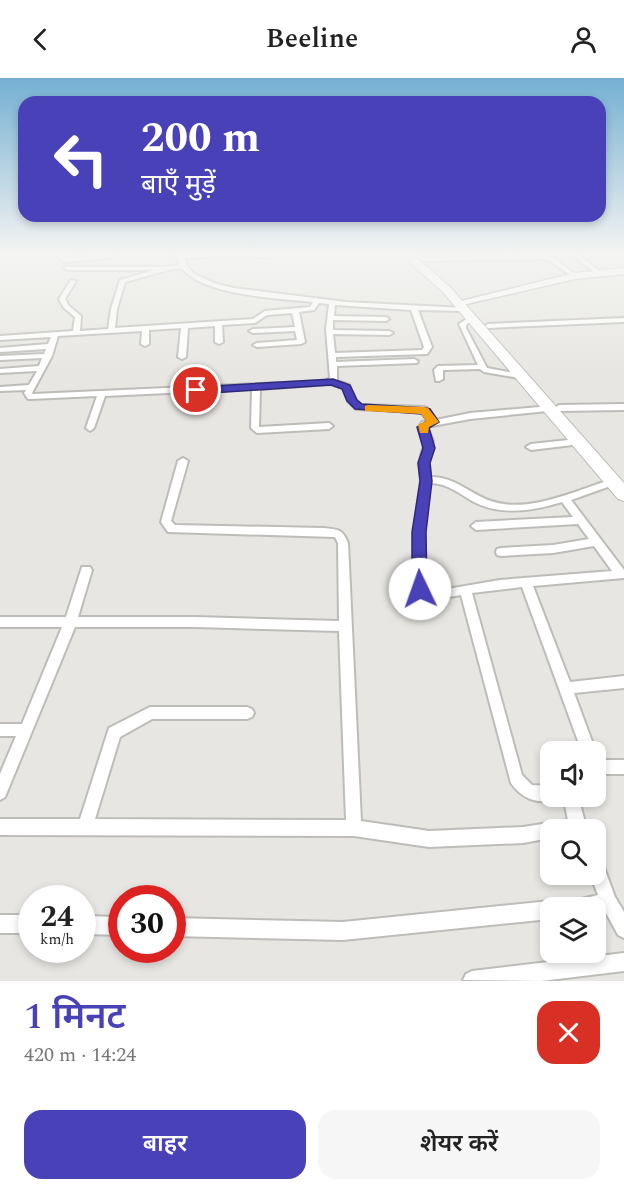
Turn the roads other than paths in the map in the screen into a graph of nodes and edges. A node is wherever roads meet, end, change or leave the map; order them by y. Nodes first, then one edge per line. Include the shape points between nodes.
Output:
1 (65, 294) edge
2 (118, 294) edge
3 (273, 294) edge
4 (451, 294) edge
5 (452, 294) edge
6 (512, 294) edge
7 (317, 301) junction
8 (332, 303) junction
9 (385, 308) junction
10 (464, 308) junction
11 (414, 309) junction
12 (295, 311) junction
13 (329, 318) junction
14 (386, 319) junction
15 (624, 320) edge
16 (218, 324) junction
17 (185, 326) junction
18 (488, 326) junction
19 (146, 329) junction
20 (297, 329) junction
21 (111, 331) junction
22 (253, 331) dead end
23 (330, 332) junction
24 (357, 333) junction
25 (389, 333) junction
26 (76, 334) junction
27 (55, 335) junction
28 (0, 338) edge
29 (219, 342) dead end
30 (145, 344) dead end
31 (257, 345) dead end
32 (51, 346) junction
33 (0, 350) edge
34 (359, 353) junction
35 (394, 353) junction
36 (48, 356) junction
37 (182, 357) dead end
38 (0, 358) edge
39 (331, 359) junction
40 (414, 361) dead end
41 (481, 367) junction
42 (42, 368) junction
43 (0, 371) edge
44 (522, 377) junction
45 (439, 379) dead end
46 (333, 382) junction
47 (32, 387) junction
48 (256, 388) junction
49 (0, 389) edge
50 (102, 394) junction
51 (624, 406) edge
52 (554, 408) junction
53 (433, 422) junction
54 (329, 426) dead end
55 (90, 428) dead end
56 (578, 442) junction
57 (531, 447) dead end
58 (183, 461) dead end
59 (618, 480) edge
60 (426, 481) junction
61 (624, 495) edge
62 (564, 498) junction
63 (580, 520) junction
64 (476, 526) dead end
65 (597, 542) junction
66 (501, 552) dead end
67 (86, 570) dead end
68 (623, 574) edge
69 (526, 582) junction
70 (466, 591) junction
71 (0, 622) edge
72 (70, 622) junction
73 (345, 626) junction
74 (624, 682) edge
75 (565, 688) junction
76 (247, 713) dead end
77 (0, 730) edge
78 (26, 730) junction
79 (585, 741) edge
80 (624, 767) edge
81 (606, 768) edge
82 (0, 792) edge
83 (540, 794) edge
84 (0, 827) edge
85 (85, 827) junction
86 (354, 828) junction
87 (540, 832) edge
88 (602, 885) edge
89 (609, 902) junction
90 (606, 903) edge
91 (540, 911) edge
92 (0, 924) edge
93 (18, 924) edge
94 (186, 927) edge
95 (624, 929) edge
96 (624, 962) edge
97 (472, 980) edge

1 - 26 street via 62,299 66,307 79,318
2 - 21 street
3 - 7 street
4 - 10 highway
5 - 10 highway
6 - 10 street
7 - 8 street
7 - 12 street via 312,309
8 - 9 street
8 - 13 street
9 - 11 street
9 - 14 street
10 - 11 street
10 - 18 highway
10 - 41 street via 462,324
10 - 44 highway
11 - 35 street via 427,350
12 - 16 street via 262,314 255,321
12 - 20 street
13 - 14 street
13 - 23 street
14 - 25 street
15 - 18 street
16 - 17 street
16 - 29 street
17 - 19 street
17 - 37 street
18 - 52 highway
19 - 21 street
19 - 30 street
20 - 22 street
20 - 31 street via 301,342
21 - 26 street
23 - 24 street
23 - 39 street
24 - 25 street
24 - 34 street
25 - 35 street
26 - 27 street
27 - 28 street
27 - 32 street
32 - 33 street
32 - 36 street
34 - 35 street
34 - 39 street
36 - 38 street
36 - 42 street
39 - 40 street
39 - 46 street
41 - 44 street via 489,373
41 - 45 street via 441,369
42 - 43 street
42 - 47 street
44 - 52 highway
46 - 48 street
46 - 53 street via 346,387 359,407 424,410
47 - 49 street
47 - 50 street via 28,394 35,397
48 - 50 street
48 - 54 street via 257,430
50 - 55 street
51 - 52 street
52 - 53 street
52 - 56 highway
52 - 59 highway
53 - 60 street via 423,427 429,441 424,463
56 - 57 street
56 - 59 highway
58 - 73 street via 166,522 172,529 339,534 343,543
59 - 61 highway
59 - 62 street
60 - 62 street via 448,483 485,503 505,507
60 - 70 street via 419,532 420,589 430,596
62 - 63 street
63 - 64 street
63 - 65 street
65 - 66 street
65 - 68 street
67 - 72 street
68 - 69 street
69 - 70 street
69 - 75 street
70 - 83 street via 516,778 524,790
71 - 72 street
72 - 73 street
72 - 78 street
73 - 86 street
74 - 75 street
75 - 79 street
76 - 85 street via 150,713 114,733
77 - 78 street
78 - 82 street
80 - 81 street
84 - 85 street
85 - 86 street
86 - 87 street via 439,839
88 - 89 street
89 - 90 street
89 - 95 street
91 - 94 street via 344,931
92 - 93 street
96 - 97 street

